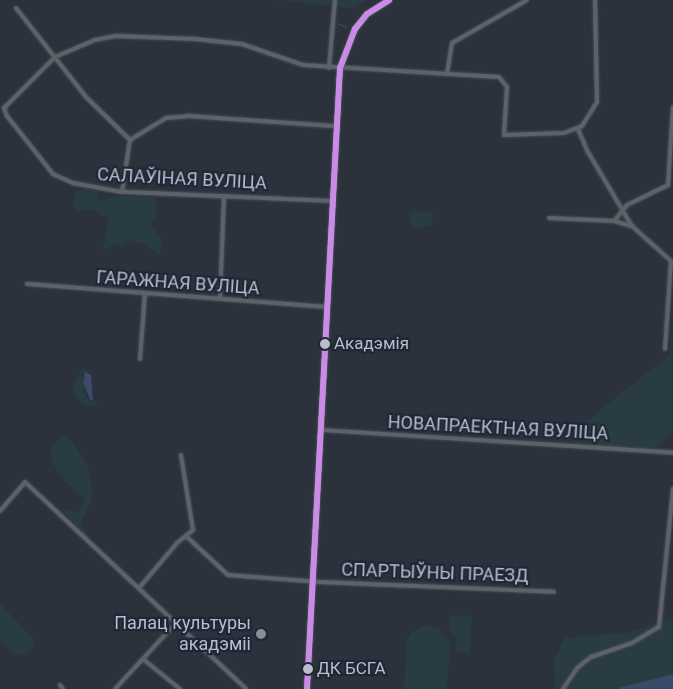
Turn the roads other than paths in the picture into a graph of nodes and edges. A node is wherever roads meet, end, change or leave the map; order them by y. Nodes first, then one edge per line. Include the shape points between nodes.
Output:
1 (389, 0) edge
2 (527, 0) edge
3 (595, 0) edge
4 (334, 1) edge
5 (16, 8) dead end
6 (54, 57) junction
7 (329, 68) junction
8 (340, 68) junction
9 (447, 74) junction
10 (673, 107) edge
11 (336, 126) junction
12 (578, 129) junction
13 (130, 140) junction
14 (122, 192) junction
15 (224, 197) junction
16 (332, 201) junction
17 (622, 209) junction
18 (549, 218) dead end
19 (614, 221) junction
20 (632, 226) junction
21 (672, 262) edge
22 (27, 284) dead end
23 (145, 293) junction
24 (220, 297) junction
25 (328, 307) junction
26 (665, 349) dead end
27 (140, 359) dead end
28 (322, 430) junction
29 (673, 453) edge
30 (181, 454) dead end
31 (673, 488) edge
32 (0, 511) edge
33 (187, 537) junction
34 (314, 582) junction
35 (139, 588) junction
36 (554, 592) dead end
37 (177, 622) junction
38 (143, 659) junction
39 (60, 685) dead end
40 (63, 689) edge
41 (114, 689) edge
42 (180, 689) edge
43 (246, 689) edge
44 (307, 689) edge
45 (563, 689) edge

1 - 8 main road via 367,14 355,29
2 - 9 street via 452,43
3 - 12 street via 597,102 593,113
4 - 7 street
5 - 6 street
6 - 7 street via 95,40 130,36 233,42 293,64
6 - 13 street via 86,97
6 - 14 street, САЛАЎІНАЯ ВУЛІЦА via 4,111 53,174 73,184
7 - 8 street
8 - 9 street
8 - 11 main road
9 - 12 street via 499,77 506,81 504,135 547,135
10 - 17 street via 668,185
11 - 13 street via 176,116 154,124
11 - 16 main road
12 - 17 street
13 - 14 street
14 - 15 street, САЛАЎІНАЯ ВУЛІЦА
15 - 16 street, САЛАЎІНАЯ ВУЛІЦА
15 - 24 street
16 - 25 main road
17 - 19 street
17 - 20 street
18 - 19 street
19 - 20 street
20 - 21 street
21 - 26 street
22 - 23 street, ГАРАЖНАЯ ВУЛІЦА
23 - 24 street, ГАРАЖНАЯ ВУЛІЦА
23 - 27 street
24 - 25 street, ГАРАЖНАЯ ВУЛІЦА
25 - 28 main road
28 - 29 street, НОВАПРАЕКТНАЯ ВУЛІЦА
28 - 34 main road
30 - 33 street via 193,519 193,530
31 - 45 street via 659,627 632,643 592,656 577,668
32 - 35 street via 25,482
33 - 34 street, СПАРТЫЎНЫ ПРАЕЗД via 228,575
33 - 35 street via 177,543
34 - 36 street, СПАРТЫЎНЫ ПРАЕЗД
34 - 44 main road
35 - 37 street
37 - 38 street
37 - 43 street
38 - 41 street
38 - 42 street
39 - 40 street

